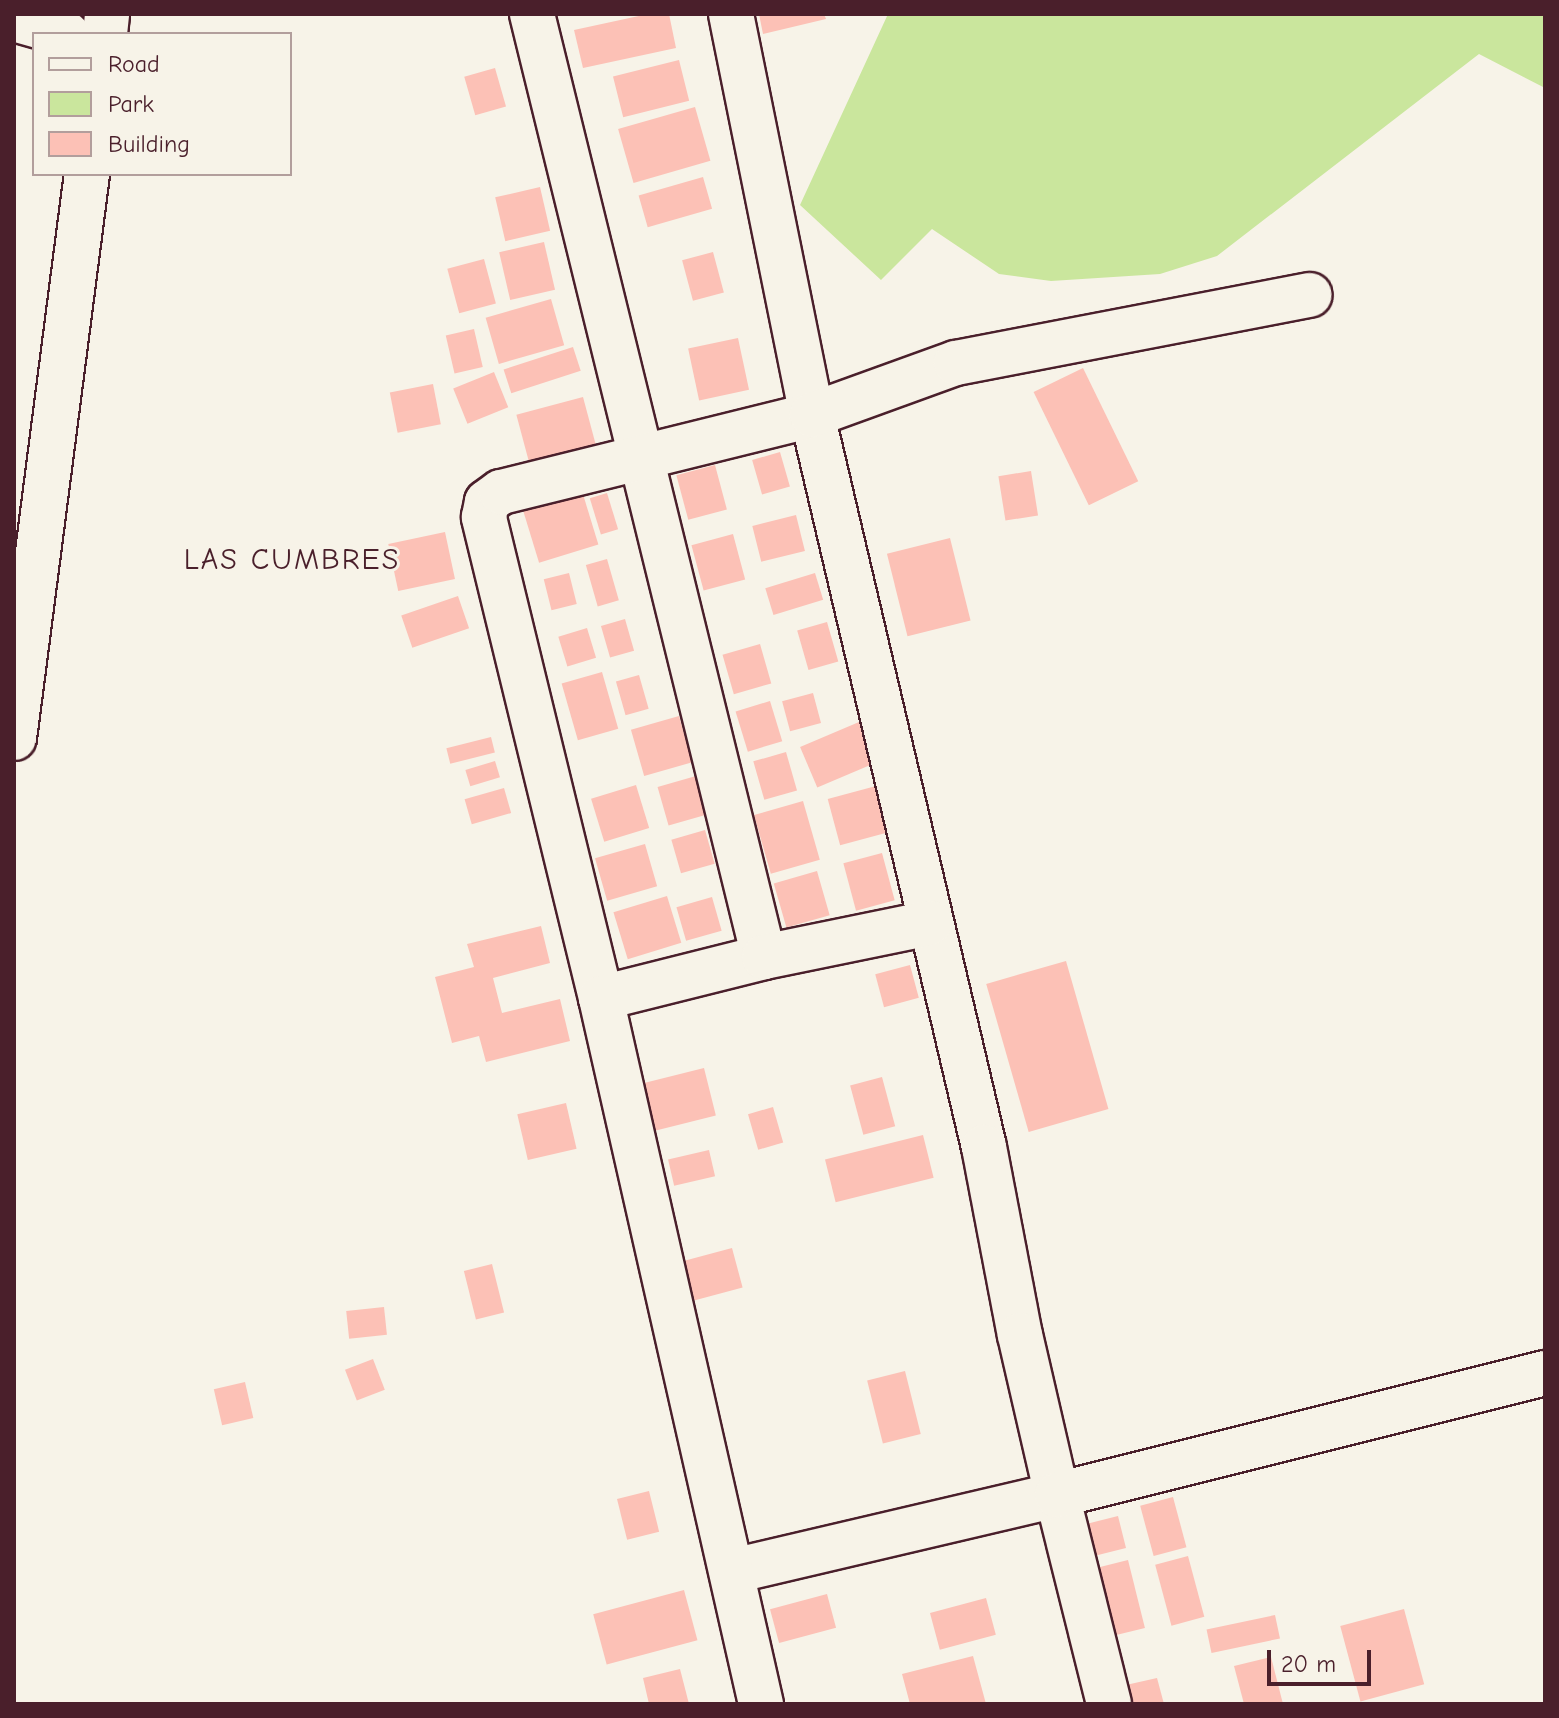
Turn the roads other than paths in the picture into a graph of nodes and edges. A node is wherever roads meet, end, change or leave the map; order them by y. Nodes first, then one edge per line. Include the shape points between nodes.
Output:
1 (532, 14) edge
2 (731, 14) edge
3 (14, 19) edge
4 (60, 32) edge
5 (87, 176) edge
6 (1310, 295) dead end
7 (812, 415) junction
8 (639, 457) junction
9 (14, 738) edge
10 (930, 923) junction
11 (764, 957) junction
12 (601, 998) junction
13 (1545, 1373) edge
14 (1057, 1495) junction
15 (733, 1571) junction
16 (761, 1704) edge
17 (1109, 1704) edge

1 - 8 street
2 - 7 street
3 - 4 street
5 - 9 street
6 - 7 street via 956,363
7 - 8 street
7 - 10 street
8 - 11 street
8 - 12 street via 501,492 487,502 484,517
10 - 11 street
10 - 14 street via 984,1147
11 - 12 street
12 - 15 street
13 - 14 street
14 - 15 street
14 - 17 street
15 - 16 street

